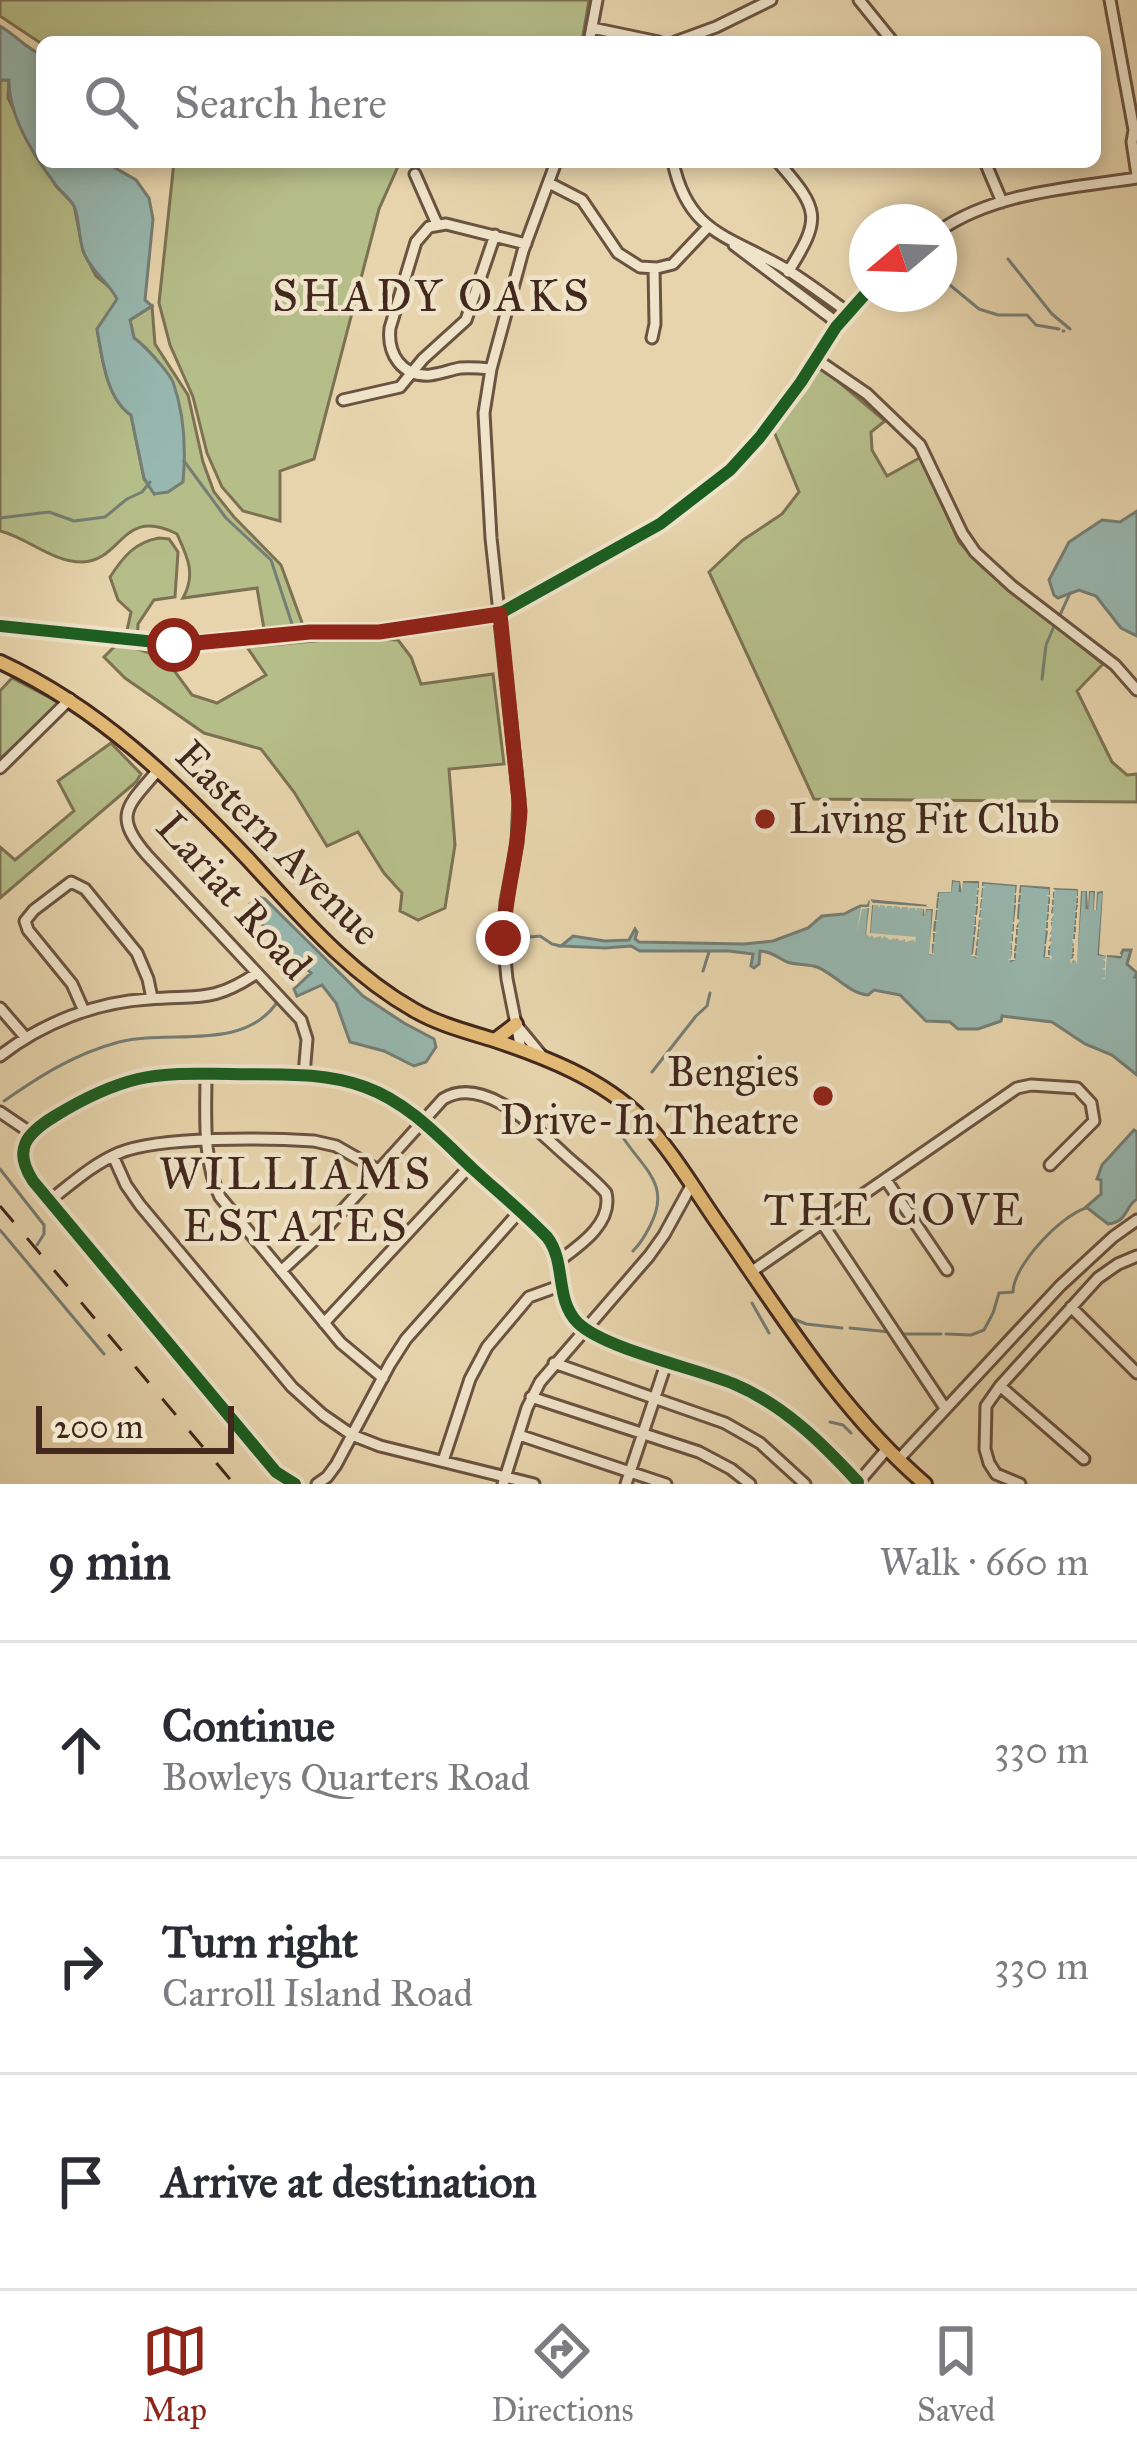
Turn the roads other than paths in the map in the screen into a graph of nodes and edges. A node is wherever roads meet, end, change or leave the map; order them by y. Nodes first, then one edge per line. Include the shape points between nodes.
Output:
1 (597, 0) edge
2 (742, 0) edge
3 (771, 0) edge
4 (859, 0) edge
5 (1110, 0) edge
6 (748, 12) junction
7 (592, 28) junction
8 (591, 36) edge
9 (638, 36) edge
10 (690, 36) edge
11 (888, 36) edge
12 (1136, 132) edge
13 (554, 168) edge
14 (676, 168) edge
15 (783, 168) edge
16 (988, 168) edge
17 (415, 174) dead end
18 (1137, 176) edge
19 (549, 183) junction
20 (1002, 202) junction
21 (957, 221) edge
22 (436, 224) junction
23 (708, 227) junction
24 (495, 236) junction
25 (726, 238) junction
26 (526, 244) junction
27 (654, 268) junction
28 (789, 271) junction
29 (781, 282) junction
30 (849, 313) joint
31 (839, 324) junction
32 (652, 338) dead end
33 (816, 359) junction
34 (491, 370) junction
35 (411, 373) junction
36 (343, 400) dead end
37 (500, 614) junction
38 (0, 626) edge
39 (0, 662) edge
40 (1137, 690) edge
41 (70, 699) junction
42 (0, 768) edge
43 (160, 769) junction
44 (257, 974) junction
45 (152, 998) junction
46 (0, 1008) edge
47 (84, 1011) junction
48 (516, 1024) junction
49 (26, 1038) junction
50 (495, 1040) junction
51 (520, 1049) junction
52 (0, 1056) edge
53 (545, 1059) junction
54 (206, 1074) junction
55 (304, 1075) junction
56 (0, 1112) edge
57 (423, 1121) junction
58 (31, 1133) junction
59 (206, 1142) junction
60 (113, 1156) junction
61 (1050, 1165) dead end
62 (470, 1166) junction
63 (378, 1170) junction
64 (886, 1180) junction
65 (692, 1184) junction
66 (49, 1201) junction
67 (520, 1211) junction
68 (1137, 1220) edge
69 (823, 1223) junction
70 (1137, 1256) edge
71 (560, 1260) junction
72 (947, 1270) dead end
73 (281, 1271) junction
74 (751, 1272) junction
75 (562, 1285) junction
76 (1071, 1307) junction
77 (324, 1323) junction
78 (586, 1329) junction
79 (667, 1360) junction
80 (554, 1364) junction
81 (1137, 1373) edge
82 (383, 1378) junction
83 (1000, 1386) junction
84 (532, 1397) junction
85 (654, 1397) junction
86 (945, 1408) junction
87 (642, 1433) junction
88 (352, 1435) junction
89 (519, 1435) junction
90 (893, 1455) junction
91 (1084, 1459) dead end
92 (443, 1461) junction
93 (630, 1472) junction
94 (504, 1480) edge
95 (291, 1483) edge
96 (858, 1483) edge
97 (317, 1484) edge
98 (534, 1484) edge
99 (626, 1484) edge
100 (666, 1484) edge
101 (750, 1484) edge
102 (805, 1484) edge
103 (925, 1484) edge
104 (1020, 1484) edge

1 - 7 street
2 - 6 street
3 - 6 street
4 - 11 street
5 - 12 street
6 - 10 street
7 - 8 street
7 - 9 street
12 - 18 street
13 - 19 street
14 - 23 street via 688,206
15 - 28 street via 803,190 812,218
16 - 20 street
17 - 22 street
18 - 20 street
19 - 26 street
19 - 27 street via 585,203 627,261
20 - 21 street
22 - 24 street
22 - 35 street via 416,242 389,333 394,357
23 - 25 street
23 - 27 street via 679,260
24 - 26 street
24 - 35 street via 466,320
25 - 28 street
25 - 29 street
26 - 34 street
27 - 32 street
28 - 29 street
28 - 30 street
29 - 31 street
30 - 31 street
31 - 33 street
33 - 37 street via 747,452 694,500
33 - 40 street via 920,445 982,559
34 - 35 street
34 - 37 street via 484,427
35 - 36 street via 397,389
37 - 38 street via 394,631 185,645
37 - 48 street via 519,799 503,938
39 - 41 main road, Eastern Avenue
41 - 42 street
41 - 43 main road, Eastern Avenue
43 - 44 street, Lariat Road via 129,806 129,831
43 - 50 main road, Eastern Avenue via 346,962 412,1009
44 - 45 street via 217,995
44 - 55 street, Lariat Road via 304,1025
45 - 47 street
45 - 47 street via 137,953 71,882 26,921
46 - 49 street
47 - 49 street
48 - 50 main road
48 - 51 street
48 - 53 street
49 - 52 street
50 - 51 main road, Eastern Avenue
51 - 53 main road, Eastern Avenue
53 - 65 main road, Eastern Avenue via 627,1105
54 - 55 street
54 - 58 street via 122,1084
54 - 59 street
55 - 57 street via 377,1091
56 - 58 street
57 - 62 street
57 - 63 street
57 - 71 street via 456,1092 495,1101 604,1190 602,1220
58 - 66 street via 24,1165
59 - 60 street
59 - 63 street via 314,1141
59 - 73 street via 220,1197
60 - 66 street
60 - 88 street via 140,1205 292,1387
61 - 64 street via 1094,1120 1091,1103 1076,1088 1031,1085
62 - 67 street
62 - 77 street
63 - 73 street
64 - 69 street
64 - 72 street
65 - 74 main road, Eastern Avenue
65 - 78 street via 658,1245
66 - 95 street
67 - 71 street
67 - 82 street via 412,1332
68 - 86 street via 1066,1280
69 - 74 street
69 - 86 street
70 - 76 street via 1108,1270
71 - 75 street
73 - 77 street
74 - 90 main road, Eastern Avenue via 842,1400
75 - 78 street via 569,1311
75 - 92 street via 530,1297 487,1347
76 - 81 street
76 - 83 street
77 - 82 street
78 - 79 street
78 - 80 street
79 - 85 street
79 - 96 street via 780,1408
80 - 84 street
80 - 85 street
82 - 88 street
83 - 91 street
83 - 104 street via 985,1410 987,1459 996,1474
84 - 87 street
84 - 89 street
85 - 87 street
85 - 102 street via 741,1432
86 - 90 street
87 - 93 street
87 - 101 street via 710,1457
88 - 92 street
88 - 97 street
89 - 93 street
89 - 94 street
90 - 96 street
90 - 103 main road, Eastern Avenue
92 - 94 street
93 - 99 street
93 - 100 street
94 - 98 street

